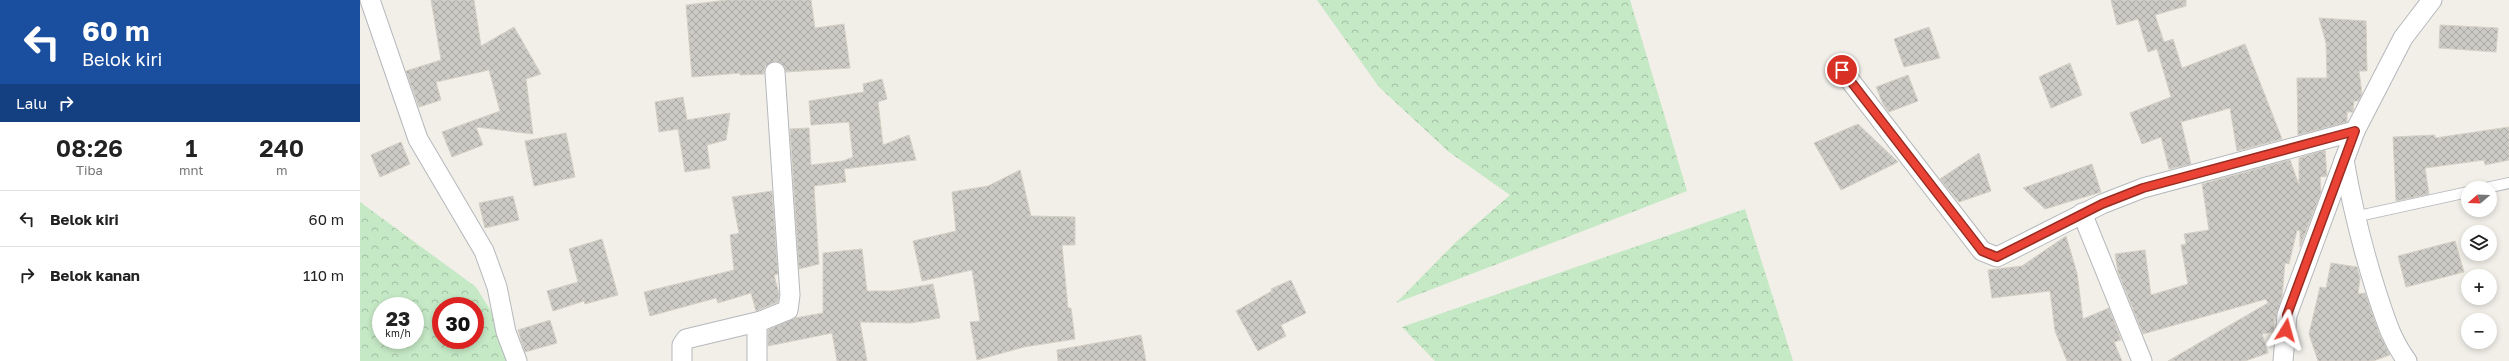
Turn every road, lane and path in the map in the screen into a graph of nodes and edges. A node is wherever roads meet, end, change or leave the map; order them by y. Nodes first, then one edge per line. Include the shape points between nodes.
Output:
1 (370, 0) edge
2 (2432, 0) edge
3 (1842, 70) dead end
4 (775, 72) dead end
5 (2355, 131) junction
6 (2344, 159) junction
7 (2509, 183) edge
8 (2497, 186) edge
9 (2461, 194) edge
10 (2082, 213) junction
11 (2354, 217) junction
12 (761, 321) junction
13 (516, 361) edge
14 (682, 361) edge
15 (757, 361) edge
16 (2142, 361) edge
17 (2283, 361) edge
18 (2407, 361) edge

1 - 13 street via 418,139 484,250 497,287 506,332
2 - 5 street via 2403,38
3 - 10 street via 1982,251 1990,256 1997,257
4 - 12 street via 790,295 788,310
5 - 6 street
5 - 10 street via 2143,188
6 - 11 street
6 - 17 street via 2287,315
7 - 8 lane
9 - 11 lane
10 - 16 street
11 - 18 street via 2393,342
12 - 14 street via 686,339 682,345
12 - 15 street via 757,325

